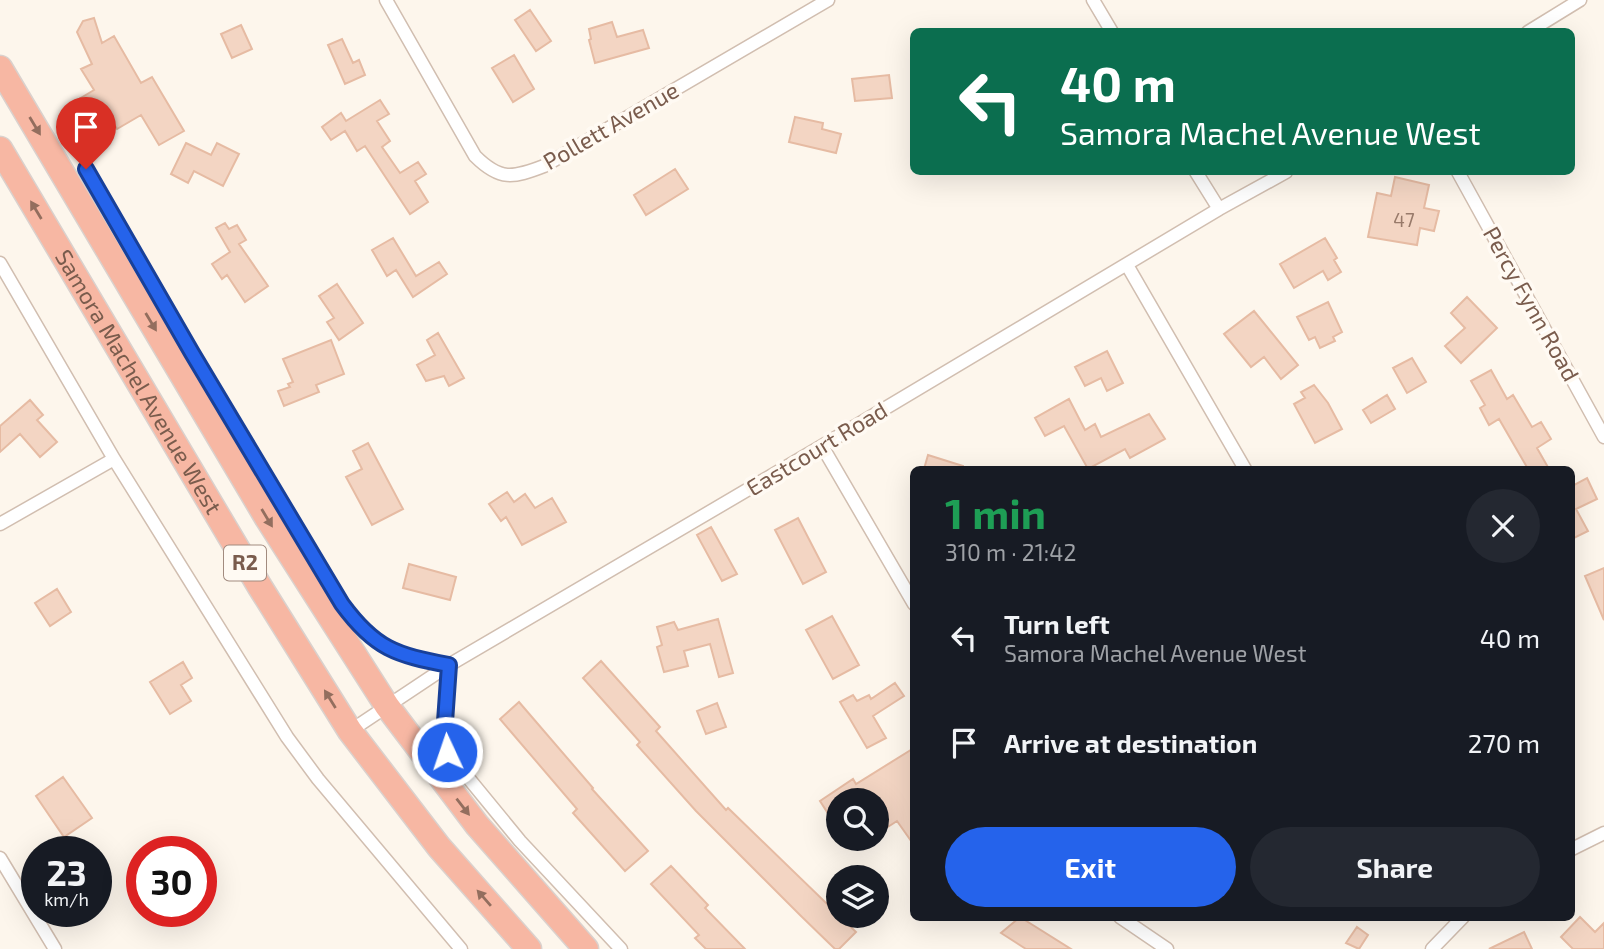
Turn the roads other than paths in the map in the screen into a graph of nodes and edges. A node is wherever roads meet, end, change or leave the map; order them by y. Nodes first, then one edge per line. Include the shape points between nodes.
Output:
1 (386, 0) edge
2 (828, 0) edge
3 (1093, 0) edge
4 (1580, 0) edge
5 (1110, 28) edge
6 (1534, 28) edge
7 (0, 68) edge
8 (0, 149) edge
9 (86, 169) dead end
10 (1198, 175) edge
11 (1281, 175) edge
12 (1460, 175) edge
13 (1219, 209) junction
14 (0, 263) edge
15 (1127, 265) junction
16 (1604, 437) edge
17 (822, 446) junction
18 (114, 459) junction
19 (1243, 466) edge
20 (0, 524) edge
21 (910, 597) edge
22 (449, 665) junction
23 (387, 706) junction
24 (350, 731) junction
25 (1604, 833) edge
26 (1575, 848) edge
27 (0, 858) edge
28 (1126, 921) edge
29 (1459, 921) edge
30 (55, 949) edge
31 (461, 949) edge
32 (529, 949) edge
33 (586, 949) edge
34 (621, 949) edge
35 (1167, 949) edge
36 (1432, 949) edge

1 - 2 street, Pollett Avenue via 475,156 488,169 505,176 544,166
3 - 5 street
4 - 6 street
7 -> 23 highway, Samora Machel Avenue West / R2 via 267,518
24 -> 8 highway, Samora Machel Avenue West / R2
9 - 22 street via 342,604 356,623 388,649
10 - 13 street
11 - 13 street, Eastcourt Road
12 - 16 street, Percy Fynn Road
13 - 15 street, Eastcourt Road
14 - 18 street
15 - 17 street, Eastcourt Road
15 - 19 street
17 - 21 street
17 - 22 street, Eastcourt Road
18 - 20 street
18 - 31 street via 302,758
22 - 23 street, Eastcourt Road
22 - 34 street via 447,752 520,841
23 - 24 street, Eastcourt Road
23 -> 33 highway, Samora Machel Avenue West / R2 via 477,825
32 -> 24 highway, Samora Machel Avenue West / R2 via 439,847
25 - 26 street
27 - 30 street
28 - 35 street
29 - 36 street

